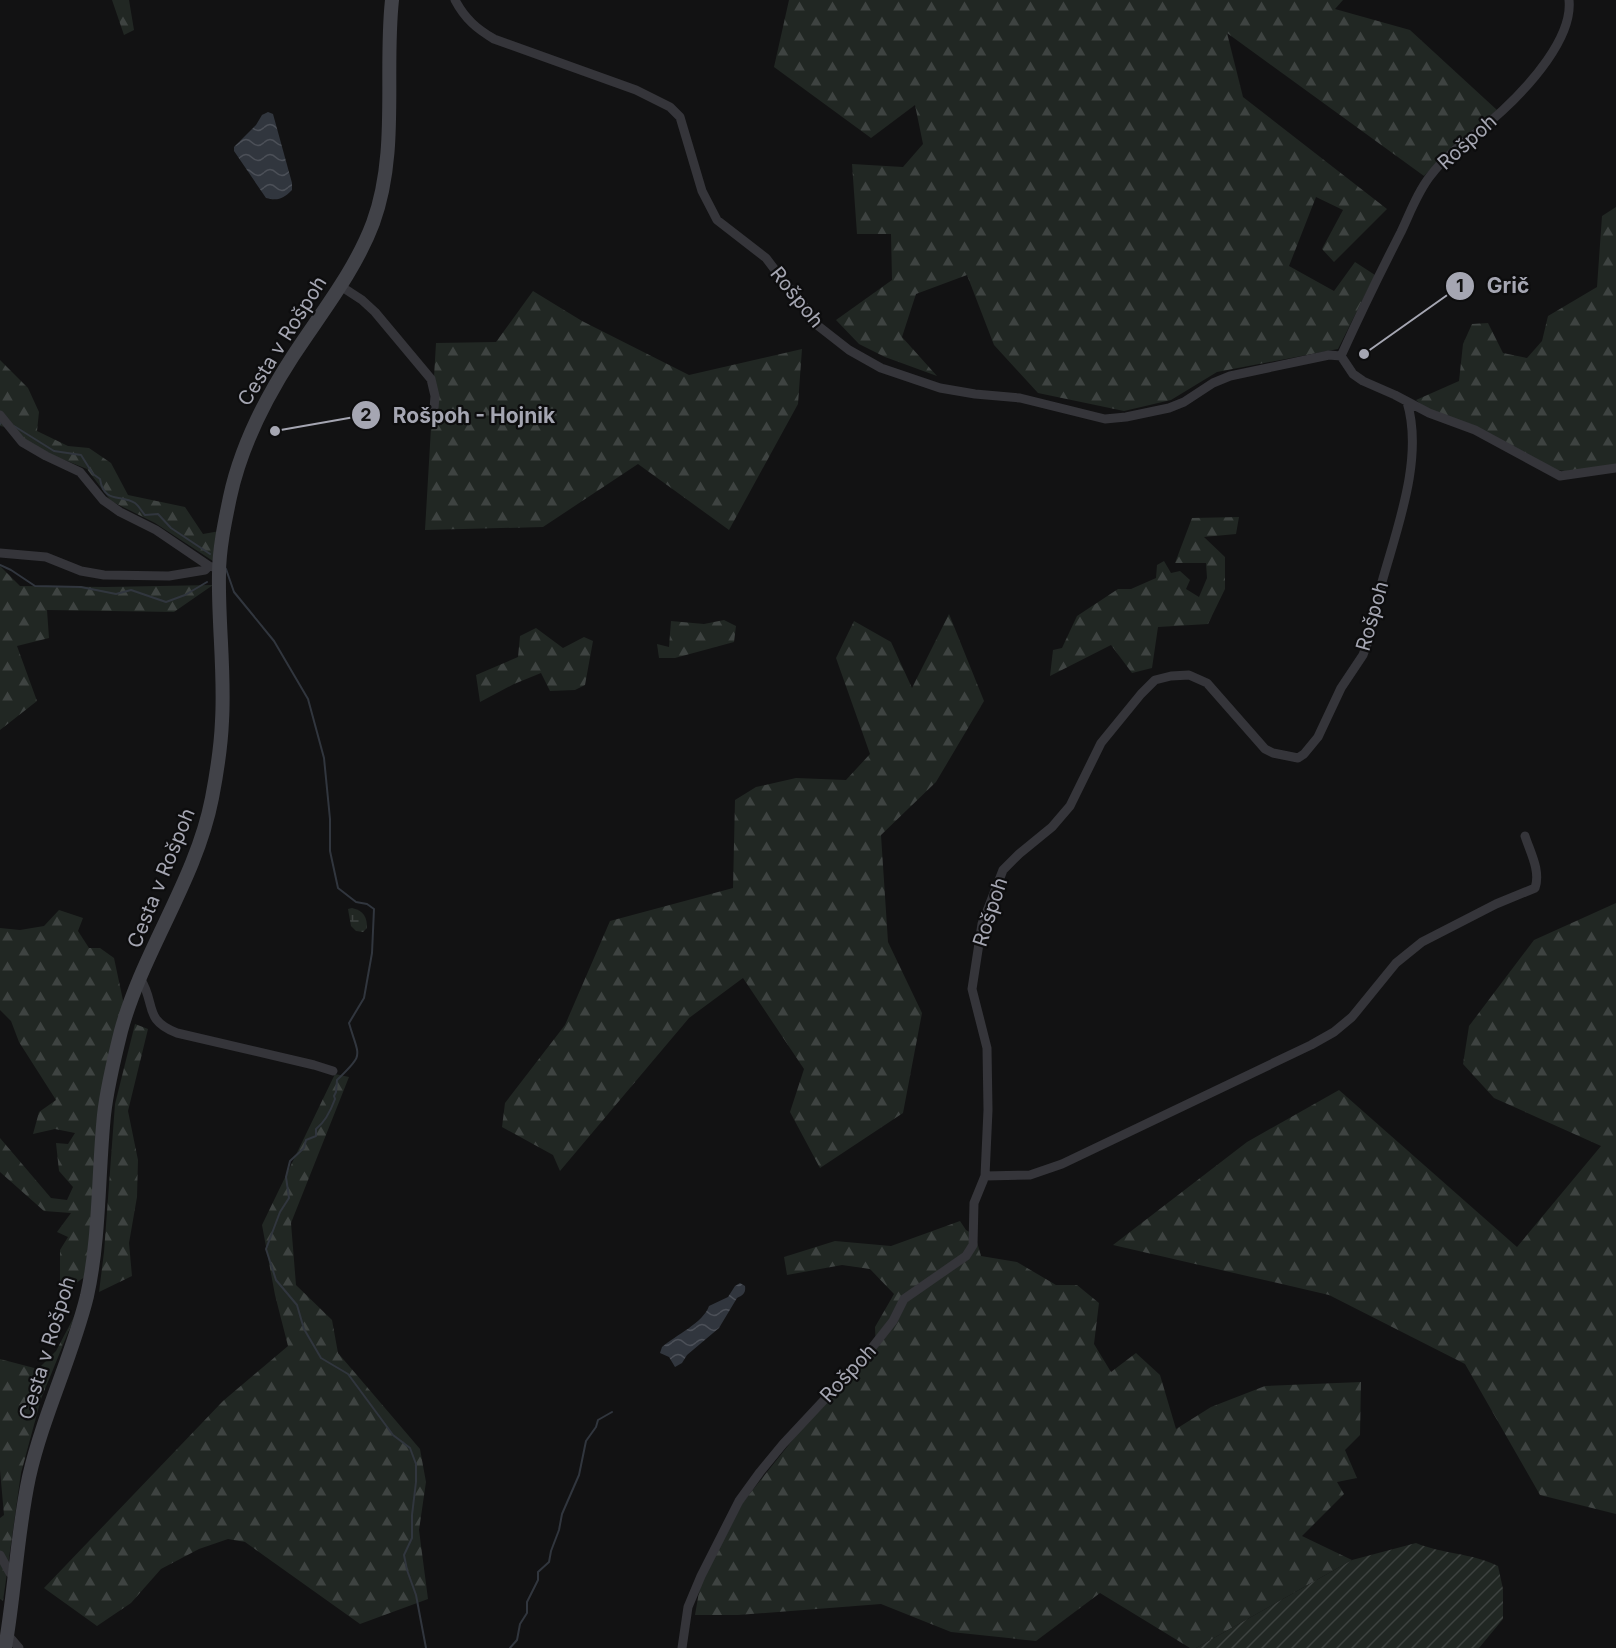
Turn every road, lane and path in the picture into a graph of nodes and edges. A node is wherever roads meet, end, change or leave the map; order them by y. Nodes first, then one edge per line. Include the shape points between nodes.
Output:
1 (392, 0) edge
2 (455, 0) edge
3 (1569, 0) edge
4 (339, 285) junction
5 (1341, 356) junction
6 (1407, 402) junction
7 (0, 415) edge
8 (433, 421) dead end
9 (1616, 468) edge
10 (0, 553) edge
11 (214, 567) junction
12 (1525, 836) dead end
13 (141, 980) junction
14 (333, 1071) dead end
15 (986, 1176) junction
16 (0, 1555) edge
17 (14, 1575) junction
18 (7, 1634) junction
19 (5, 1648) edge
20 (19, 1648) edge
21 (682, 1648) edge

1 - 4 street, Cesta v Rošpoh via 388,151 383,188 373,222
2 - 5 street, Rošpoh via 477,29 494,39 636,90 670,107 680,117 702,191 717,220 766,258 817,325 881,368 940,388 1020,398 1105,418 1169,408 1230,376 1329,355
3 - 5 street, Rošpoh via 1569,16 1554,51 1502,111 1460,144 1430,176
4 - 8 street via 375,312 431,379 435,396
4 - 11 street, Cesta v Rošpoh via 253,426 231,494
5 - 6 street via 1353,374
6 - 9 street via 1475,430 1560,476
6 - 15 street, Rošpoh via 1411,419 1409,471 1367,644 1318,737 1304,754 1299,758 1265,749 1208,683 1189,675 1155,680 1101,743 1070,806 1003,870 982,924 972,989 989,1066
7 - 11 street via 22,442 80,472 120,512
10 - 11 street via 46,557 81,572 104,575 169,576
11 - 13 street, Cesta v Rošpoh via 222,720 211,800 190,868
12 - 15 street via 1538,879 1535,888 1486,909 1407,952 1352,1017 1334,1032 1062,1164 1030,1175
13 - 14 street via 151,1011 163,1028
13 - 17 street, Cesta v Rošpoh via 126,1012 110,1080 87,1296 30,1475
15 - 21 street, Rošpoh via 974,1203 973,1245 966,1256 904,1299 893,1321 867,1354 783,1444 739,1501 688,1607
16 - 17 street
17 - 18 street, Cesta v Rošpoh
18 - 19 street, Cesta v Rošpoh
18 - 20 street

